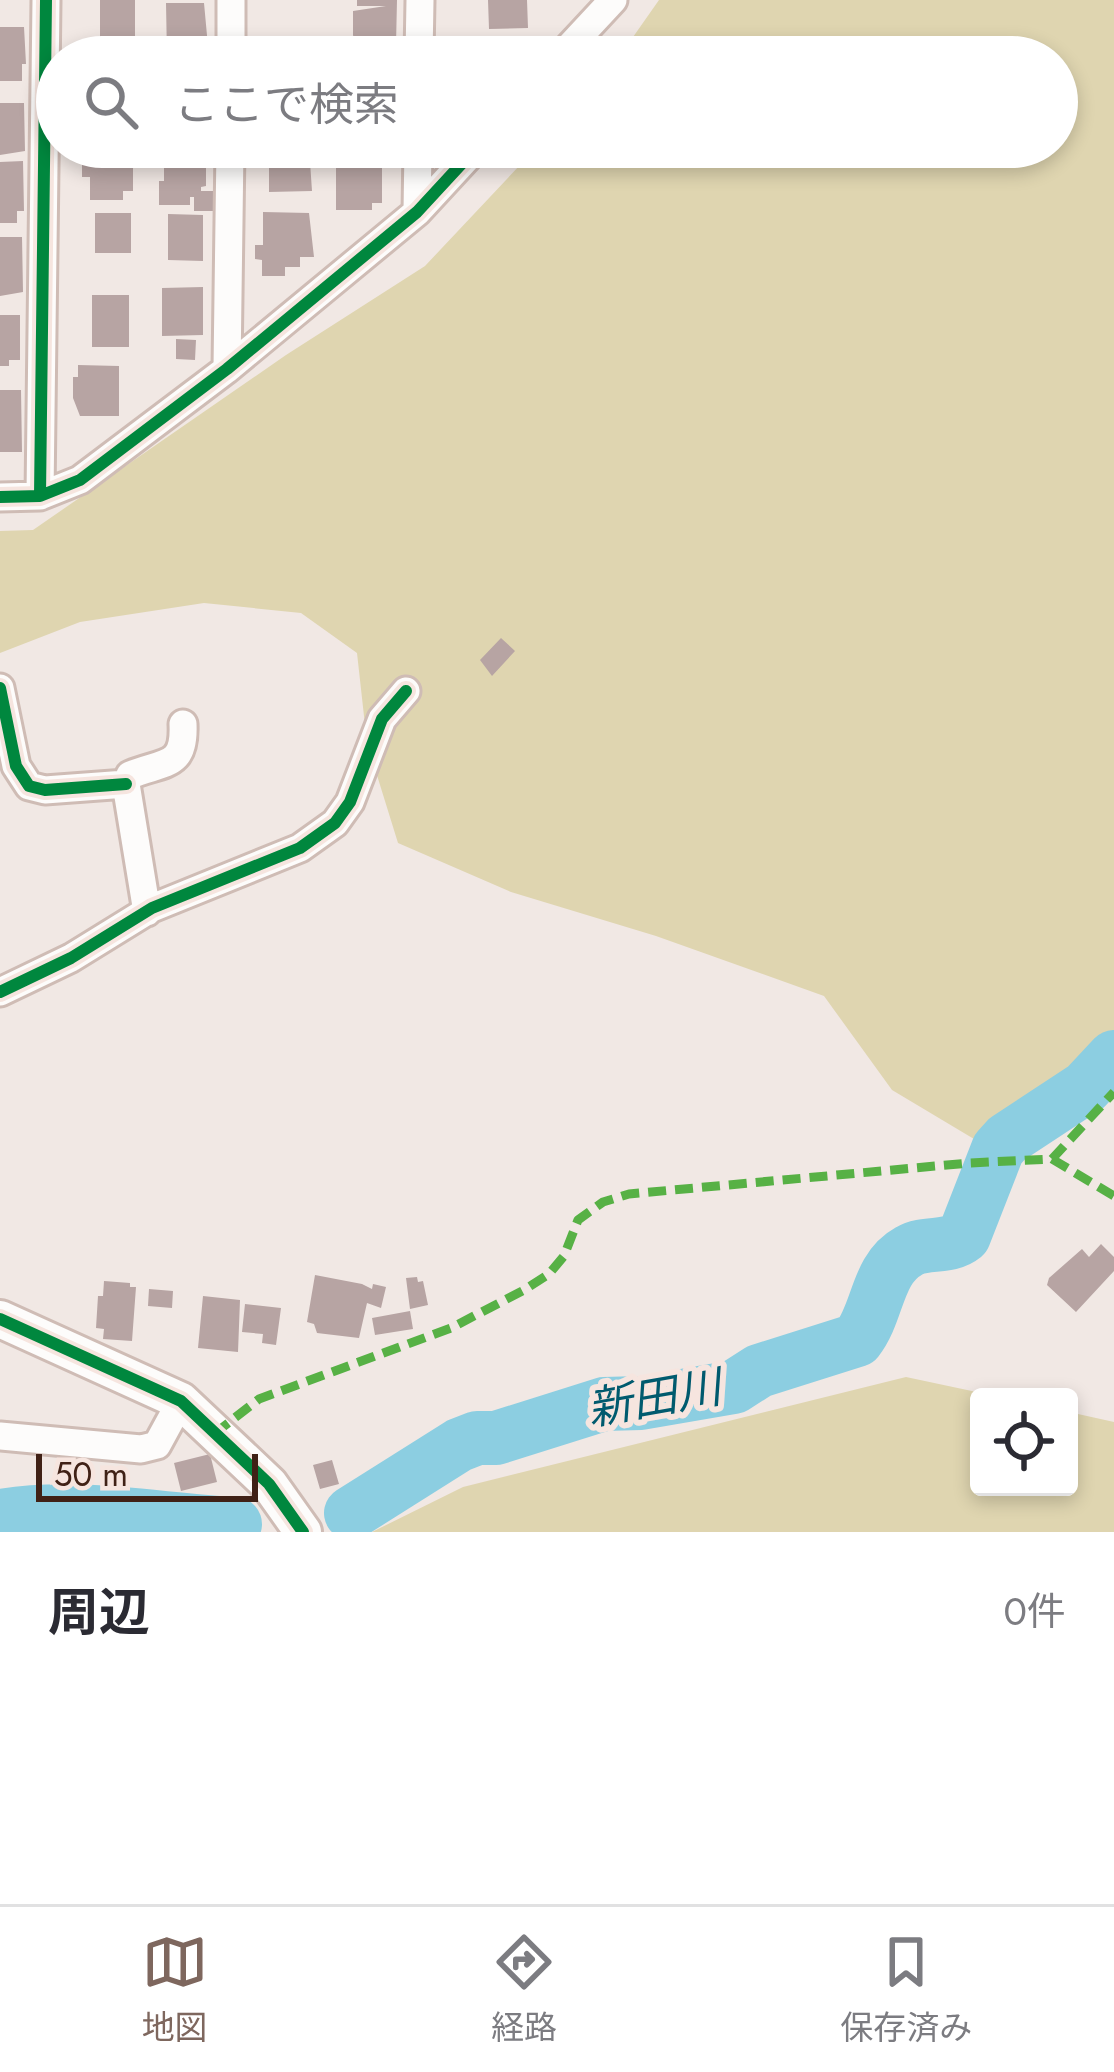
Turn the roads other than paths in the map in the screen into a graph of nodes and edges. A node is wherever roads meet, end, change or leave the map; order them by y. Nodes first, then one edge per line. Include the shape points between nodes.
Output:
1 (46, 0) edge
2 (231, 0) edge
3 (420, 0) edge
4 (613, 0) edge
5 (46, 36) edge
6 (231, 36) edge
7 (419, 36) edge
8 (580, 36) edge
9 (44, 168) edge
10 (230, 168) edge
11 (418, 168) edge
12 (458, 168) edge
13 (417, 212) junction
14 (227, 369) junction
15 (40, 496) junction
16 (0, 497) edge
17 (0, 688) edge
18 (406, 691) dead end
19 (183, 724) dead end
20 (126, 784) junction
21 (147, 912) junction
22 (0, 992) edge
23 (0, 1319) edge
24 (181, 1401) junction
25 (0, 1436) edge
26 (303, 1532) edge

1 - 5 street
2 - 6 street
3 - 7 street
4 - 8 street
9 - 15 street
10 - 14 street
11 - 13 street
12 - 13 street
13 - 14 street
14 - 15 street via 80,480
15 - 16 street
17 - 20 street via 16,766 28,786
18 - 21 street via 382,719 335,823 300,848
19 - 20 street via 176,758 130,775
20 - 21 street
21 - 22 street
23 - 24 street
24 - 25 street via 157,1445 141,1449
24 - 26 street via 269,1484

